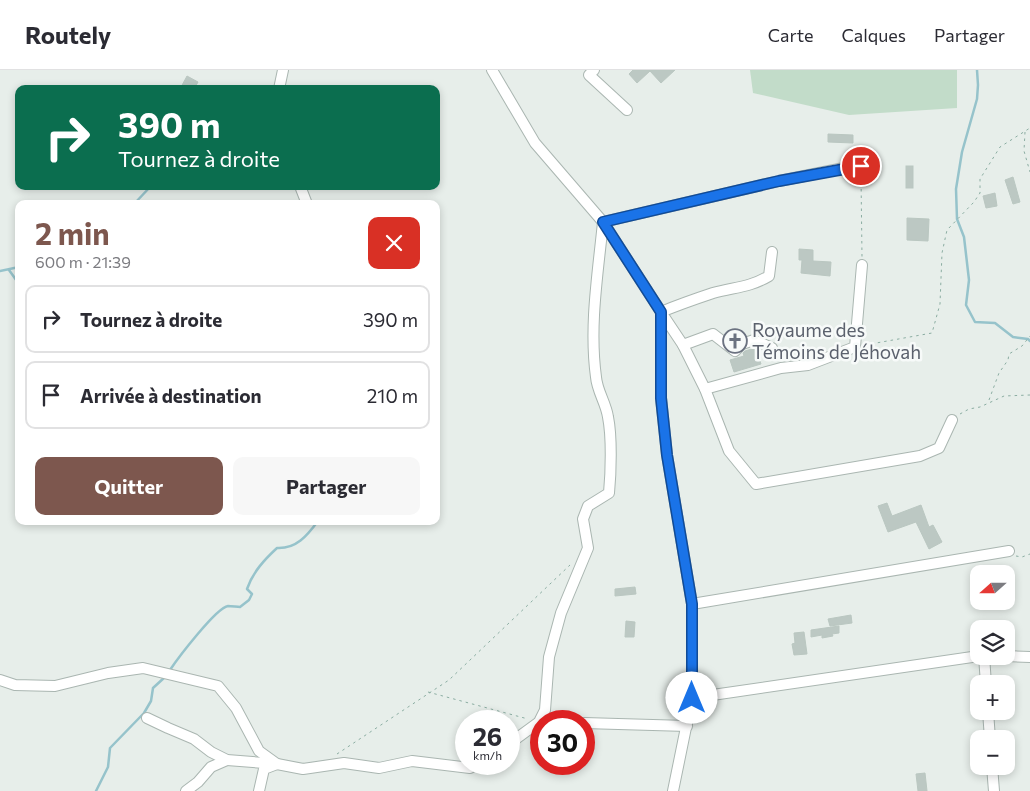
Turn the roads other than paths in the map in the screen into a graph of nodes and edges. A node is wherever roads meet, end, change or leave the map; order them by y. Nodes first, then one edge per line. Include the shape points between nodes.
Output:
1 (283, 70) edge
2 (492, 70) edge
3 (594, 70) edge
4 (280, 85) edge
5 (627, 110) dead end
6 (874, 162) dead end
7 (603, 222) junction
8 (772, 252) dead end
9 (862, 265) road end
10 (661, 312) junction
11 (683, 346) junction
12 (772, 348) dead end
13 (705, 390) junction
14 (952, 420) road end
15 (1009, 551) road end
16 (692, 604) junction
17 (1015, 656) edge
18 (970, 657) edge
19 (1030, 657) edge
20 (0, 680) edge
21 (692, 698) junction
22 (545, 710) edge
23 (147, 718) dead end
24 (595, 723) edge
25 (687, 726) junction
26 (227, 760) junction
27 (277, 764) junction
28 (455, 766) edge
29 (993, 775) edge
30 (186, 791) edge
31 (259, 791) edge
32 (673, 791) edge
33 (994, 791) edge

1 - 4 street
2 - 7 street via 535,143
3 - 5 street via 589,75
6 - 7 street
7 - 10 street
7 - 22 street via 594,348 596,379 608,416 609,493 588,506 583,519 588,548 561,613 549,657
8 - 10 street via 769,276 748,286 716,292
9 - 13 street via 855,347 808,365 781,368
10 - 11 street
10 - 16 street via 661,398
11 - 12 street via 713,334 735,351 742,344 754,340
11 - 13 street
13 - 14 street via 729,451 756,484 920,456 939,448
15 - 16 street
16 - 21 street
17 - 19 street
18 - 21 street
20 - 27 street via 15,685 55,686 143,668 218,686 236,708 259,751
21 - 25 street
23 - 26 street via 194,739
24 - 25 street
25 - 32 street
26 - 27 street
26 - 30 street via 211,767
27 - 28 street via 303,769 344,763 379,768 412,761
27 - 31 street via 264,769
29 - 33 street

